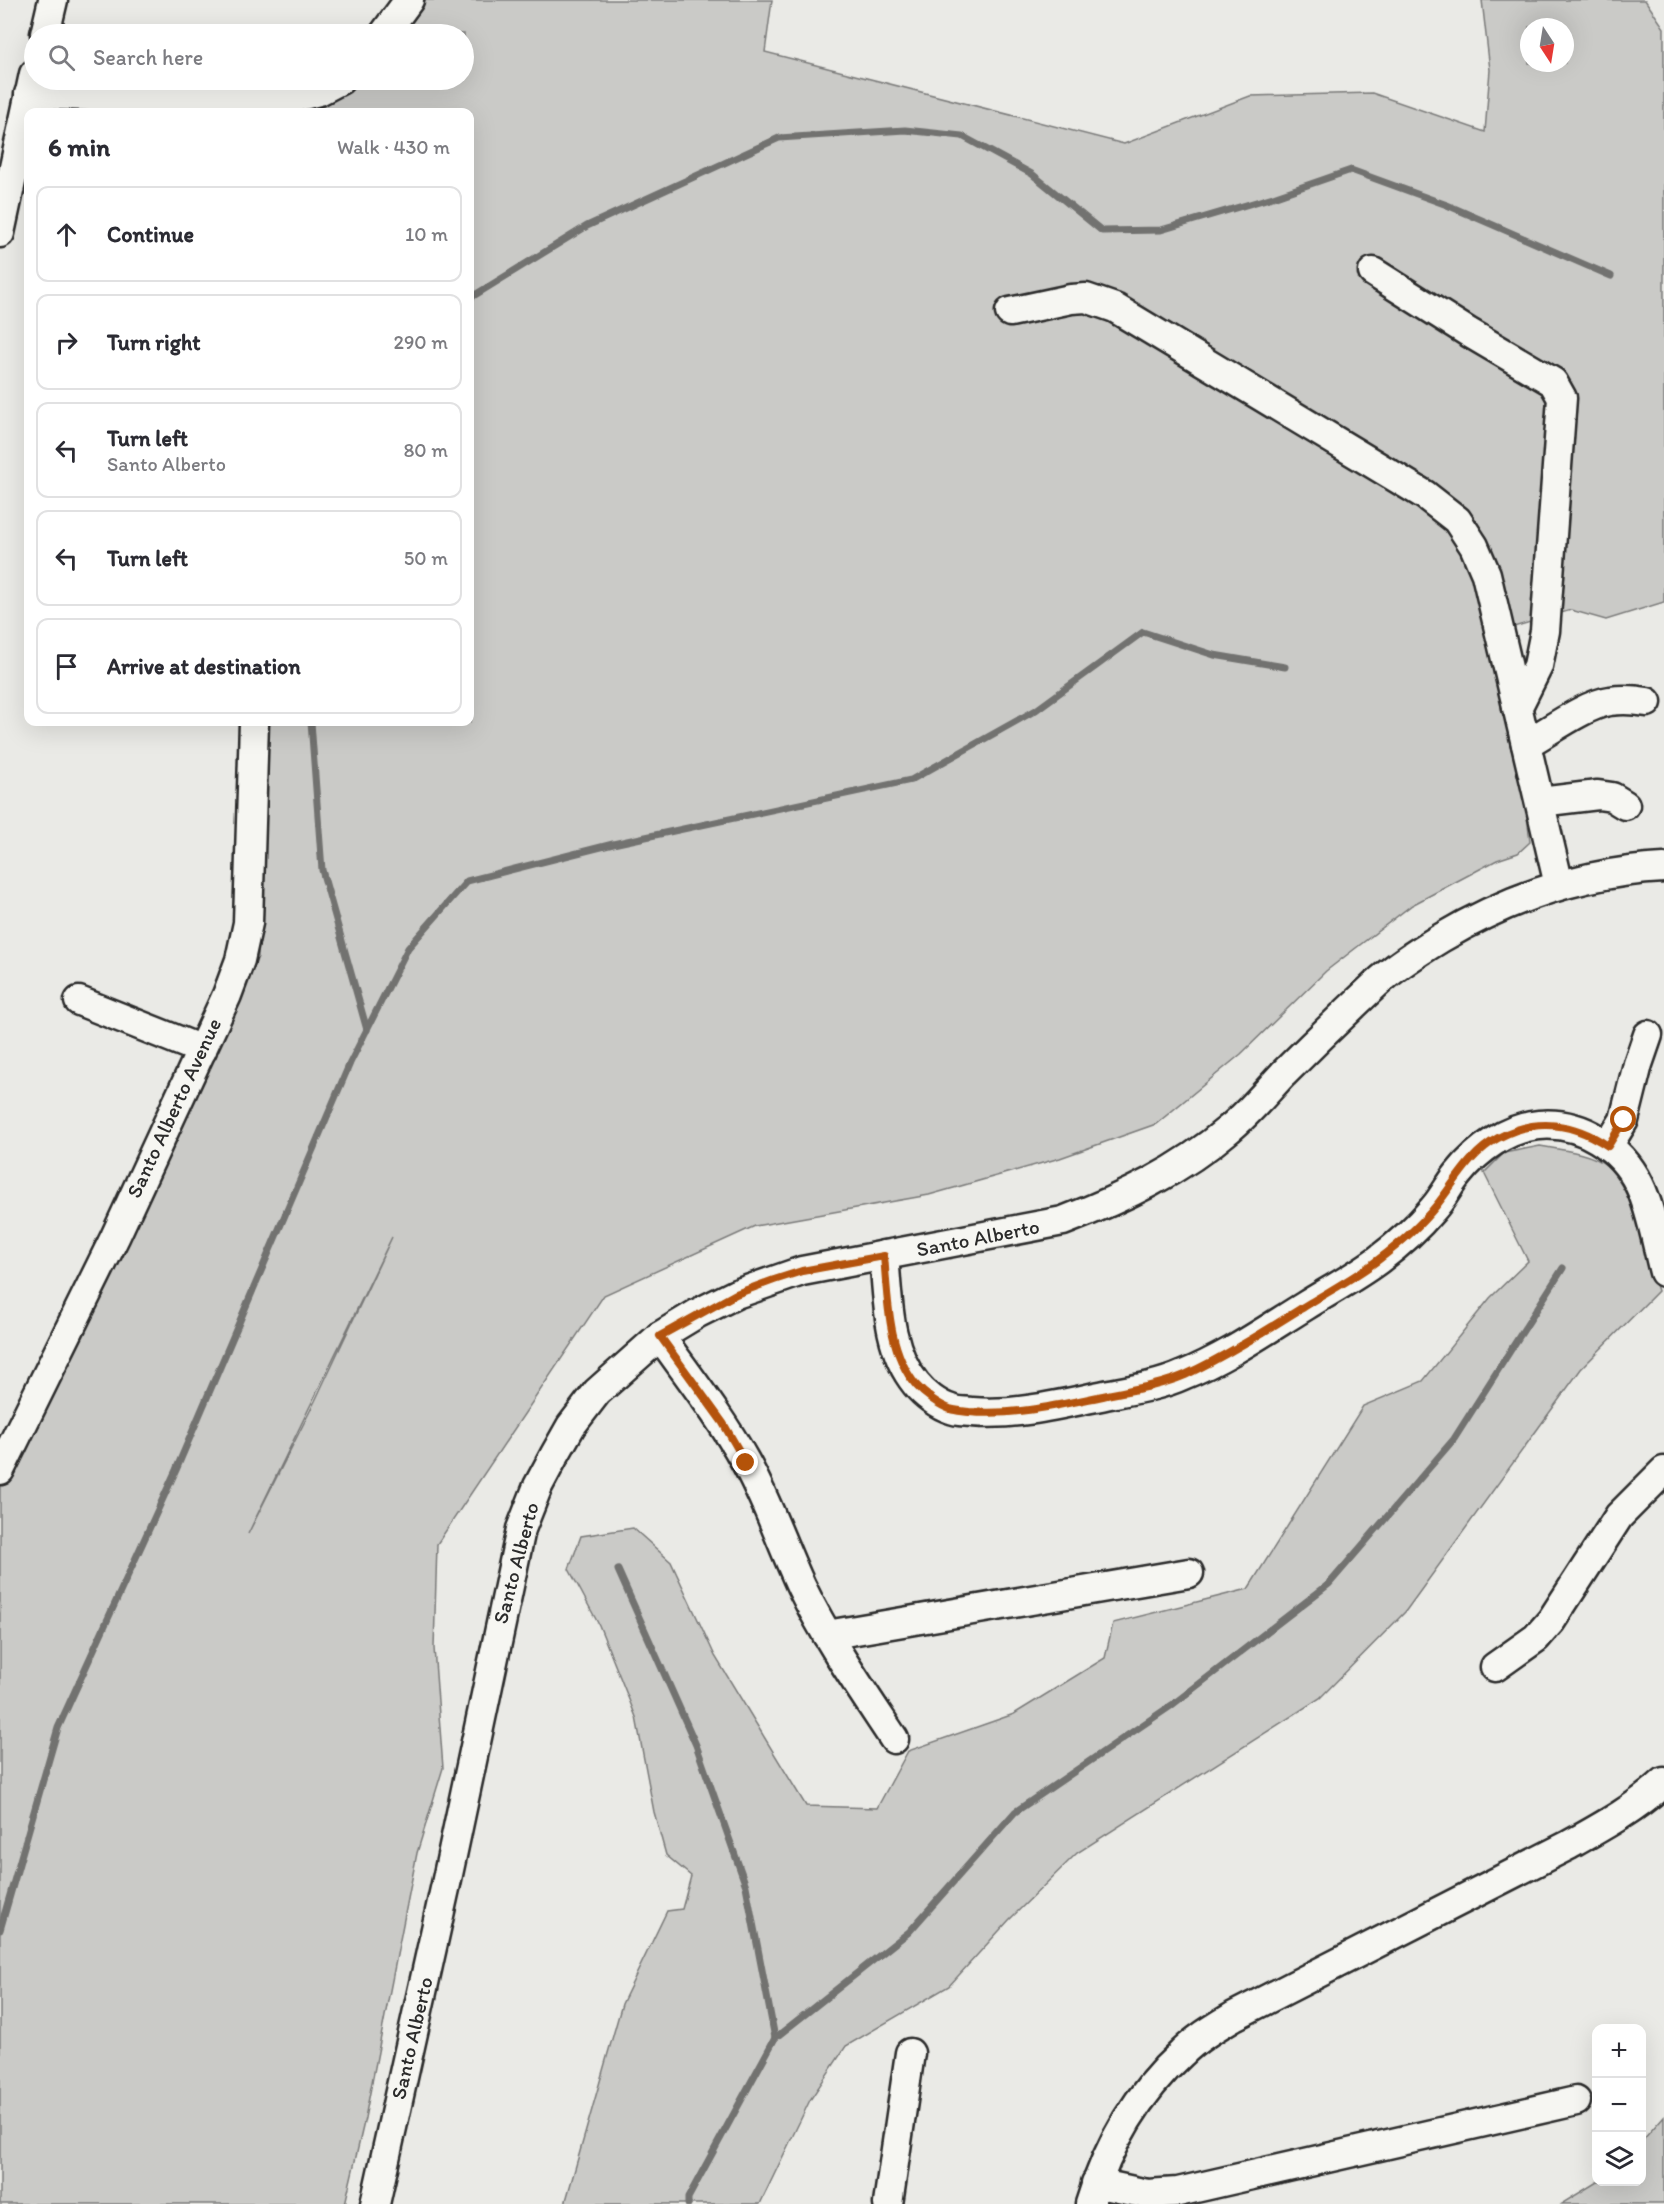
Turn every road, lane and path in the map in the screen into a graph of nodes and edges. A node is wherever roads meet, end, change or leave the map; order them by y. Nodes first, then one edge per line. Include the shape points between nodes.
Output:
1 (53, 0) edge
2 (409, 0) edge
3 (47, 24) edge
4 (391, 24) edge
5 (31, 90) edge
6 (99, 90) edge
7 (321, 90) edge
8 (297, 105) edge
9 (27, 108) edge
10 (24, 121) edge
11 (0, 233) edge
12 (1373, 272) dead end
13 (1010, 312) dead end
14 (1647, 702) dead end
15 (1517, 708) junction
16 (254, 726) edge
17 (1526, 744) junction
18 (1540, 802) junction
19 (1624, 805) dead end
20 (1664, 868) edge
21 (1560, 885) junction
22 (79, 1001) dead end
23 (1648, 1035) dead end
24 (202, 1050) junction
25 (1608, 1146) junction
26 (884, 1256) junction
27 (1664, 1272) edge
28 (660, 1336) junction
29 (0, 1470) edge
30 (1664, 1471) edge
31 (1189, 1573) dead end
32 (827, 1635) junction
33 (1495, 1667) dead end
34 (894, 1738) dead end
35 (1664, 1782) edge
36 (910, 2053) dead end
37 (1576, 2101) dead end
38 (1093, 2194) edge
39 (375, 2204) edge
40 (888, 2204) edge

1 - 3 street
2 - 4 street
5 - 9 street
6 - 8 street
7 - 8 street
10 - 11 street
12 - 15 street via 1552,382 1562,398 1545,631 1538,666
13 - 15 street via 1086,298 1115,308 1425,495 1457,520 1478,555 1486,574
14 - 17 street via 1607,701
15 - 17 street
16 - 24 street, Santo Alberto Avenue via 248,923 240,960
17 - 18 street
18 - 19 street via 1598,795 1612,797
18 - 21 street
20 - 21 street, Santo Alberto via 1593,876
21 - 26 street, Santo Alberto via 1486,912 1415,954 1377,983 1230,1129 1165,1175 1063,1221
22 - 24 street
23 - 25 street via 1624,1120
24 - 29 street, Santo Alberto Avenue
25 - 26 street via 1574,1128 1554,1125 1536,1125 1500,1137 1480,1149 1435,1207 1378,1260 1276,1324 1182,1376 1038,1409 987,1413 951,1410 917,1385 902,1363 891,1327
25 - 27 street via 1641,1186
26 - 28 street, Santo Alberto via 774,1280 736,1294
28 - 32 street via 723,1423 746,1463
28 - 39 street, Santo Alberto via 597,1392 571,1426 538,1486 521,1529
30 - 33 street via 1619,1516 1551,1621 1536,1638
31 - 32 street
32 - 34 street
35 - 38 street via 1617,1818 1569,1845 1205,2034 1151,2085 1125,2122 1107,2154
36 - 40 street
37 - 38 street via 1178,2192

